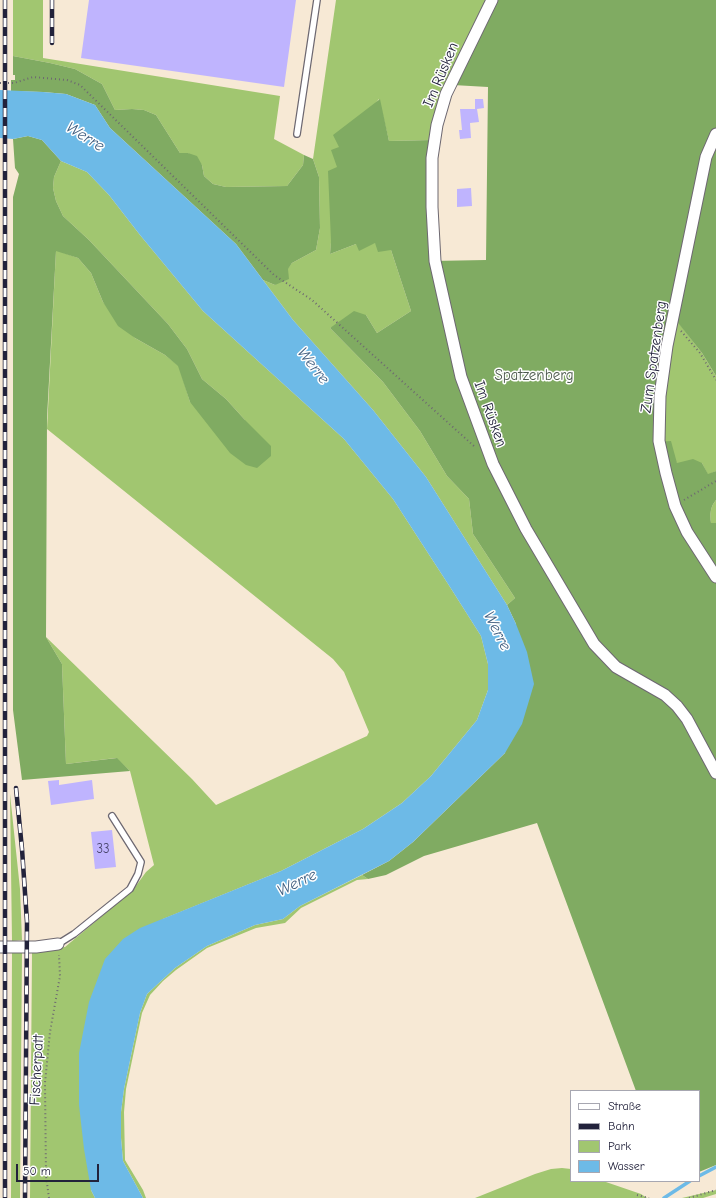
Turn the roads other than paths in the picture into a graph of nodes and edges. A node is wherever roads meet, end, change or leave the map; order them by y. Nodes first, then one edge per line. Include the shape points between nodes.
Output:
1 (316, 0) edge
2 (492, 0) edge
3 (297, 134) dead end
4 (716, 134) edge
5 (716, 576) edge
6 (716, 773) edge
7 (112, 816) dead end
8 (58, 944) joint
9 (0, 947) edge

1 - 3 lane
2 - 6 street, Im Rüsken via 446,94 437,125 432,158 435,261 460,377 493,464 526,529 594,644 616,668 665,695 677,706 687,719
4 - 5 street, Zum Spatzenberg via 706,157 667,346 660,396 659,441 675,506 687,532
7 - 8 lane via 141,862 138,874 130,889
8 - 9 street

